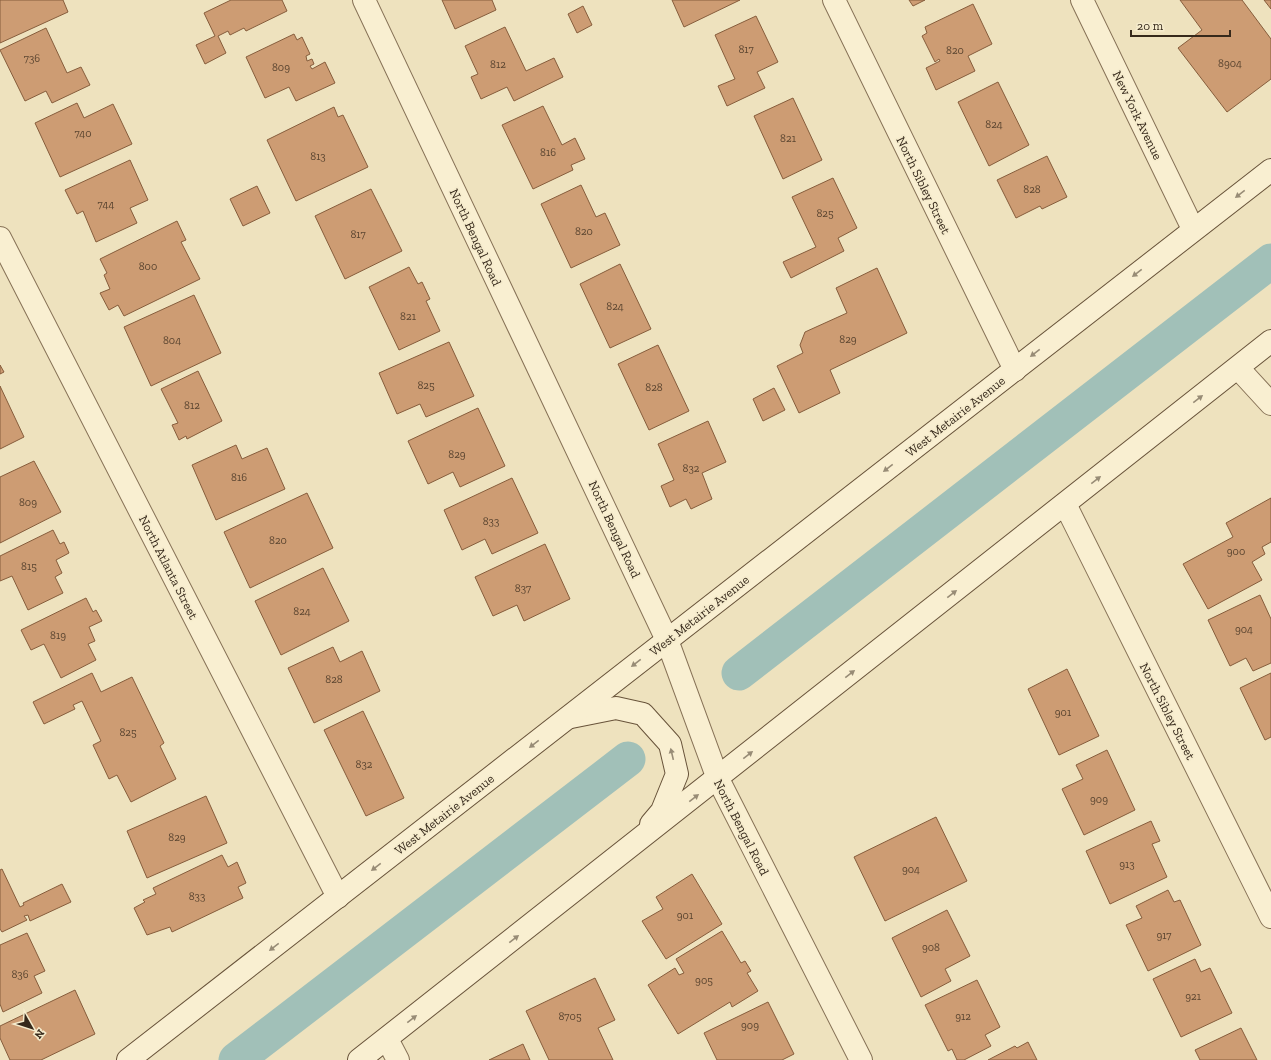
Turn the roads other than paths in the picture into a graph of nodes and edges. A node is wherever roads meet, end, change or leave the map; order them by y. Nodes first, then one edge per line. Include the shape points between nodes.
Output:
1 (364, 0) edge
2 (834, 0) edge
3 (1082, 0) edge
4 (1271, 170) edge
5 (1193, 230) junction
6 (0, 238) edge
7 (1271, 341) edge
8 (1238, 368) junction
9 (1015, 370) junction
10 (1271, 404) edge
11 (1065, 504) junction
12 (667, 640) junction
13 (568, 717) junction
14 (718, 779) junction
15 (630, 847) junction
16 (338, 897) junction
17 (1271, 917) edge
18 (387, 1039) junction
19 (128, 1060) edge
20 (359, 1060) edge
21 (398, 1060) edge
22 (861, 1060) edge

1 - 12 street, North Bengal Road
2 - 9 street, North Sibley Street
3 - 5 street, New York Avenue
4 -> 5 street, West Metairie Avenue
5 -> 9 street, West Metairie Avenue
6 - 16 street, North Atlanta Street
7 - 8 street
8 - 10 street
11 -> 8 street
9 -> 12 street, West Metairie Avenue
14 -> 11 street
11 - 17 street, North Sibley Street
12 -> 13 street, West Metairie Avenue
12 - 14 street, North Bengal Road
15 -> 13 street via 662,812 677,774 670,744 643,714 616,708
13 -> 16 street, West Metairie Avenue
15 -> 14 street
14 - 22 street, North Bengal Road
18 -> 15 street
16 -> 19 street, West Metairie Avenue
18 - 20 street
18 - 21 street

